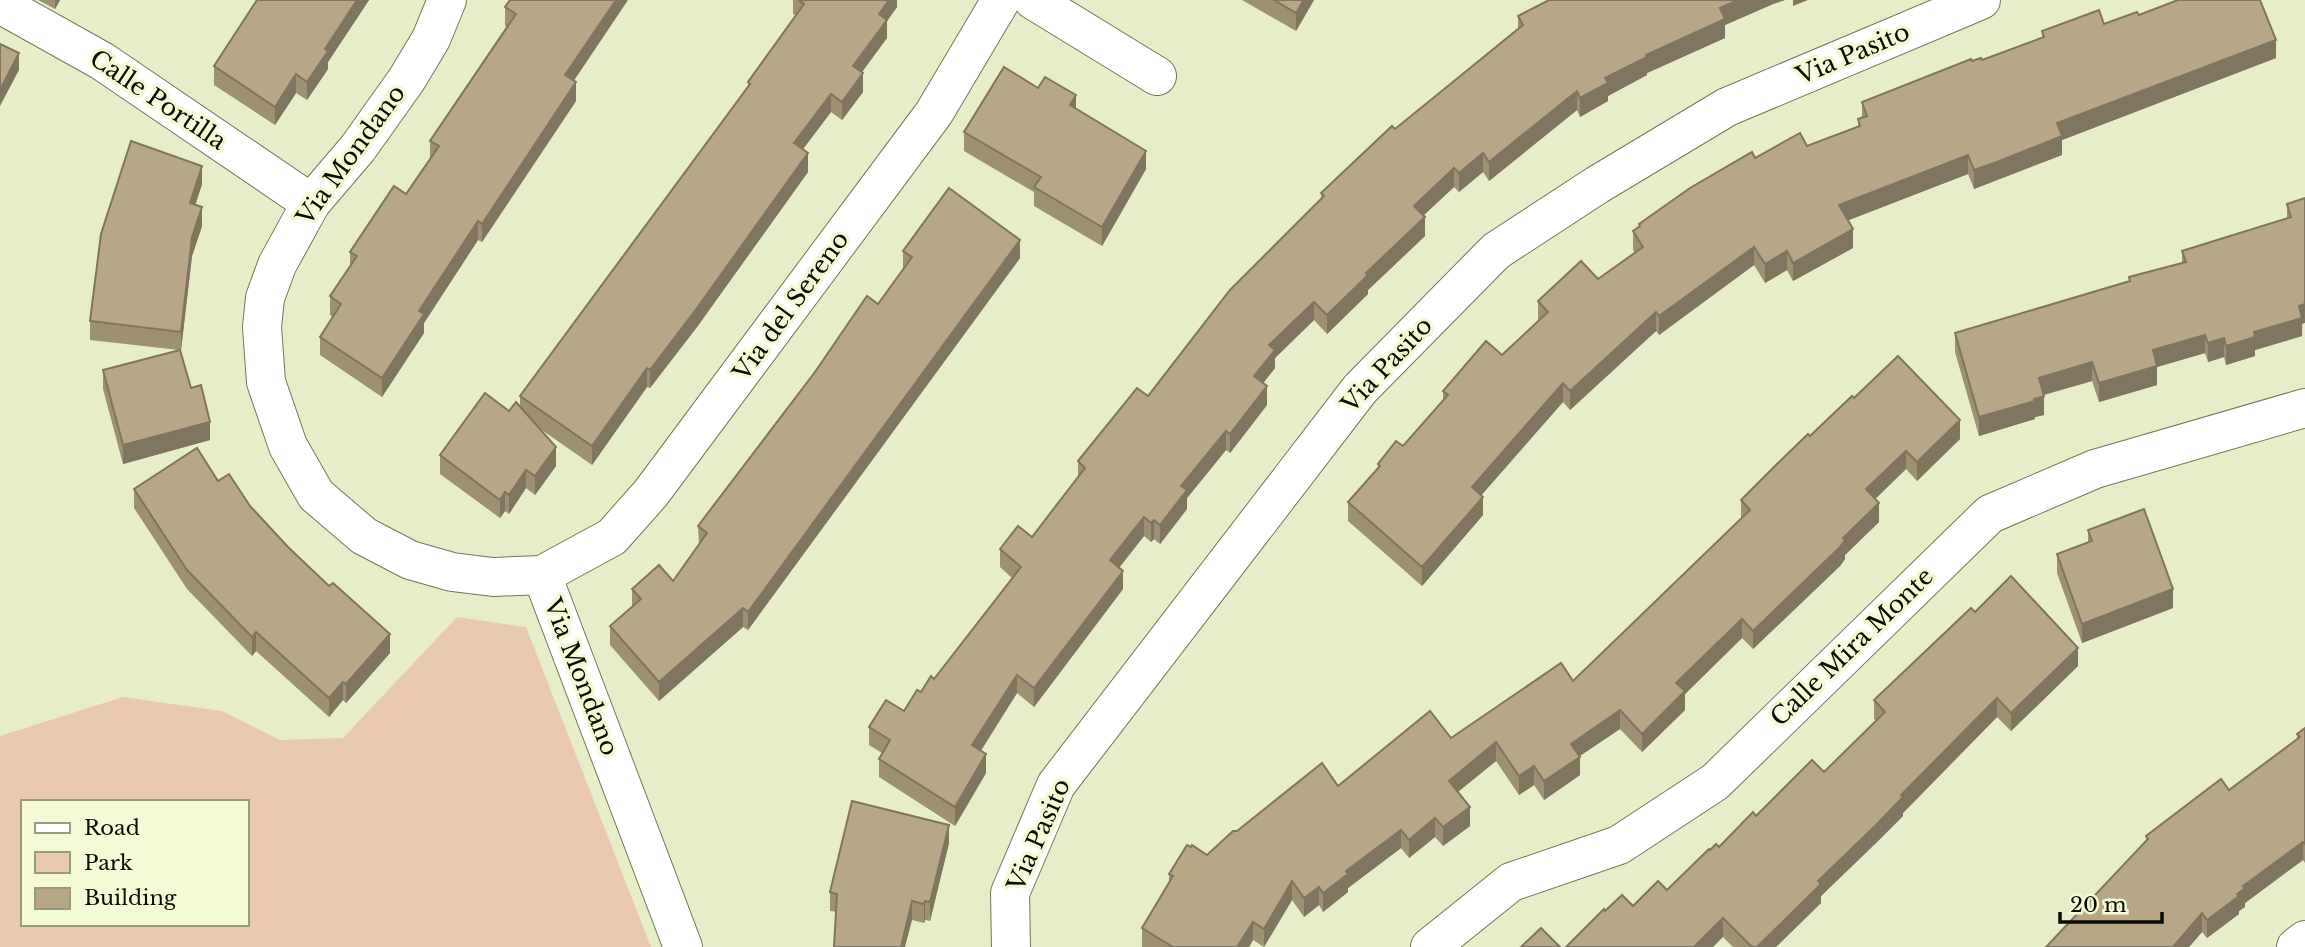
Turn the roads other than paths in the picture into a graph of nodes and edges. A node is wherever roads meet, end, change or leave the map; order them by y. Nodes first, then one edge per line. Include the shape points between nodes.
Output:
1 (447, 0) edge
2 (1001, 0) edge
3 (1033, 0) edge
4 (1981, 0) edge
5 (0, 5) edge
6 (1157, 76) dead end
7 (311, 203) junction
8 (2305, 408) edge
9 (542, 575) junction
10 (2305, 940) edge
11 (683, 947) edge
12 (1011, 947) edge
13 (1430, 947) edge
14 (2296, 947) edge

1 - 7 street, Via Mondano via 432,38 407,79
2 - 9 street, Via del Sereno via 934,113 651,493 612,537
3 - 6 street
4 - 12 street, Via Pasito via 1727,107 1496,251 1360,389 1056,785 1010,893
5 - 7 street, Calle Portilla via 102,61
7 - 9 street, Via Mondano via 277,265 265,298 262,327 266,382 288,446 316,495 363,536 410,560 493,577
8 - 13 street, Calle Mira Monte via 2095,469 1990,514 1714,782 1619,845 1511,882
9 - 11 street, Via Mondano
10 - 14 street

